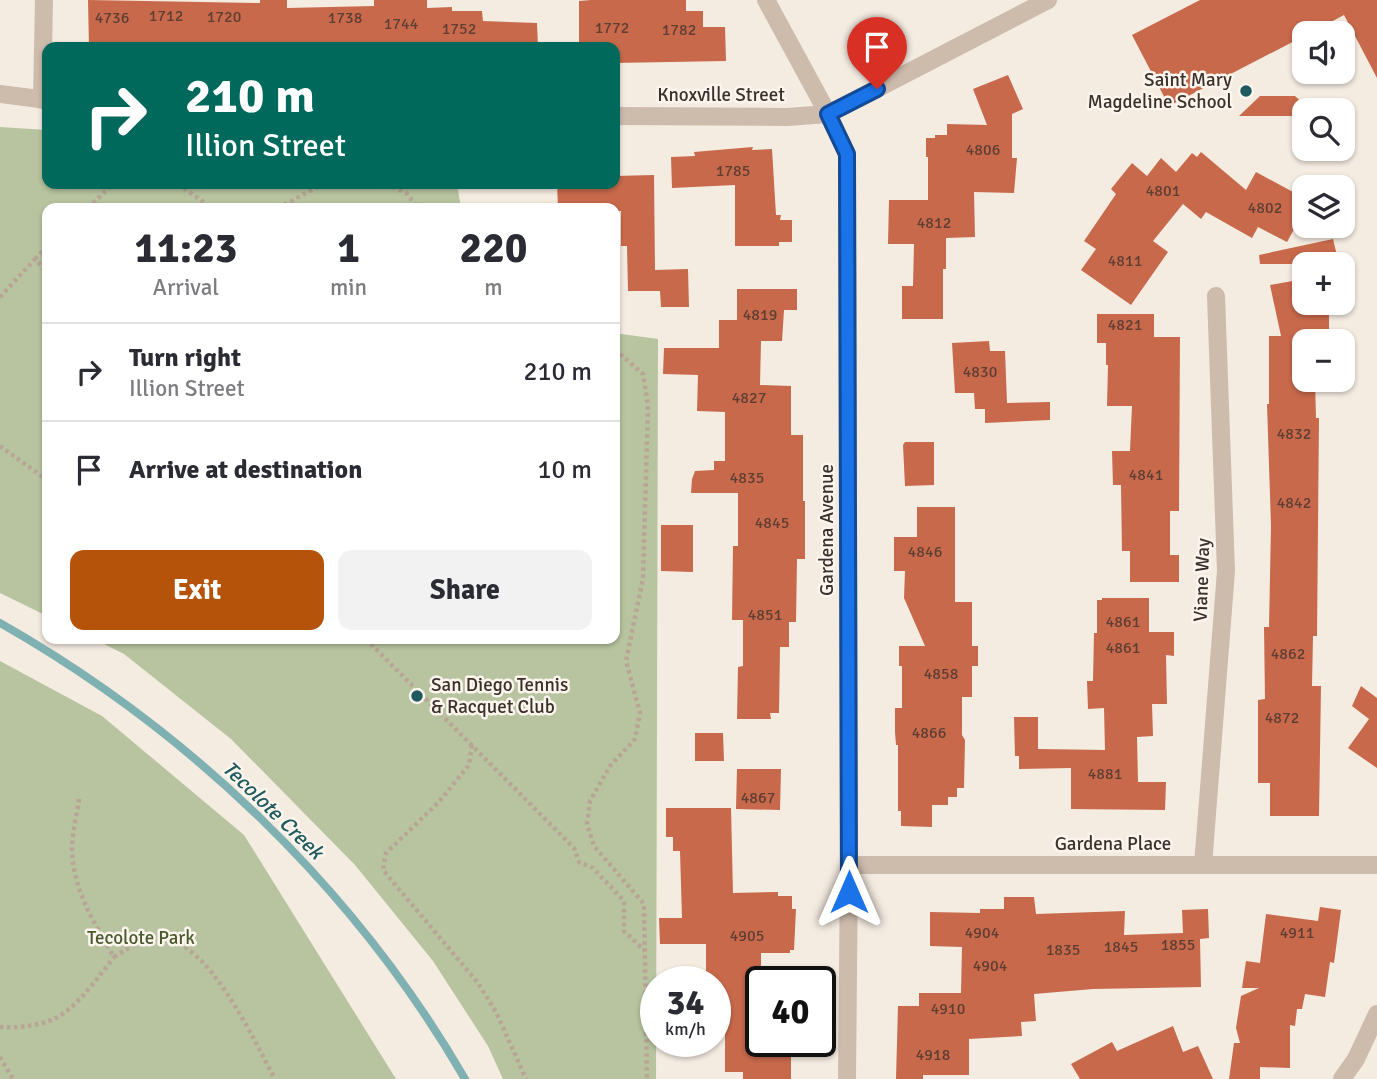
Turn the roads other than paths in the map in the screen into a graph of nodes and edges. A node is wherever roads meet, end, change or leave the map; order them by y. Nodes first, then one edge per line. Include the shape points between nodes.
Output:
1 (44, 0) edge
2 (766, 0) edge
3 (1048, 0) edge
4 (44, 42) edge
5 (0, 94) edge
6 (42, 100) edge
7 (828, 114) junction
8 (620, 116) edge
9 (1216, 296) dead end
10 (849, 865) junction
11 (1203, 865) junction
12 (1377, 865) edge
13 (1377, 1014) edge
14 (847, 1079) edge
15 (1342, 1079) edge

1 - 4 street
2 - 7 street, Gardena Avenue
3 - 7 street
5 - 6 street
7 - 8 street, Knoxville Street
7 - 10 street, Gardena Avenue via 847,154
9 - 11 street, Viane Way via 1226,571
10 - 11 street, Gardena Place
10 - 14 street, Gardena Avenue
11 - 12 street, Gardena Place
13 - 15 street

